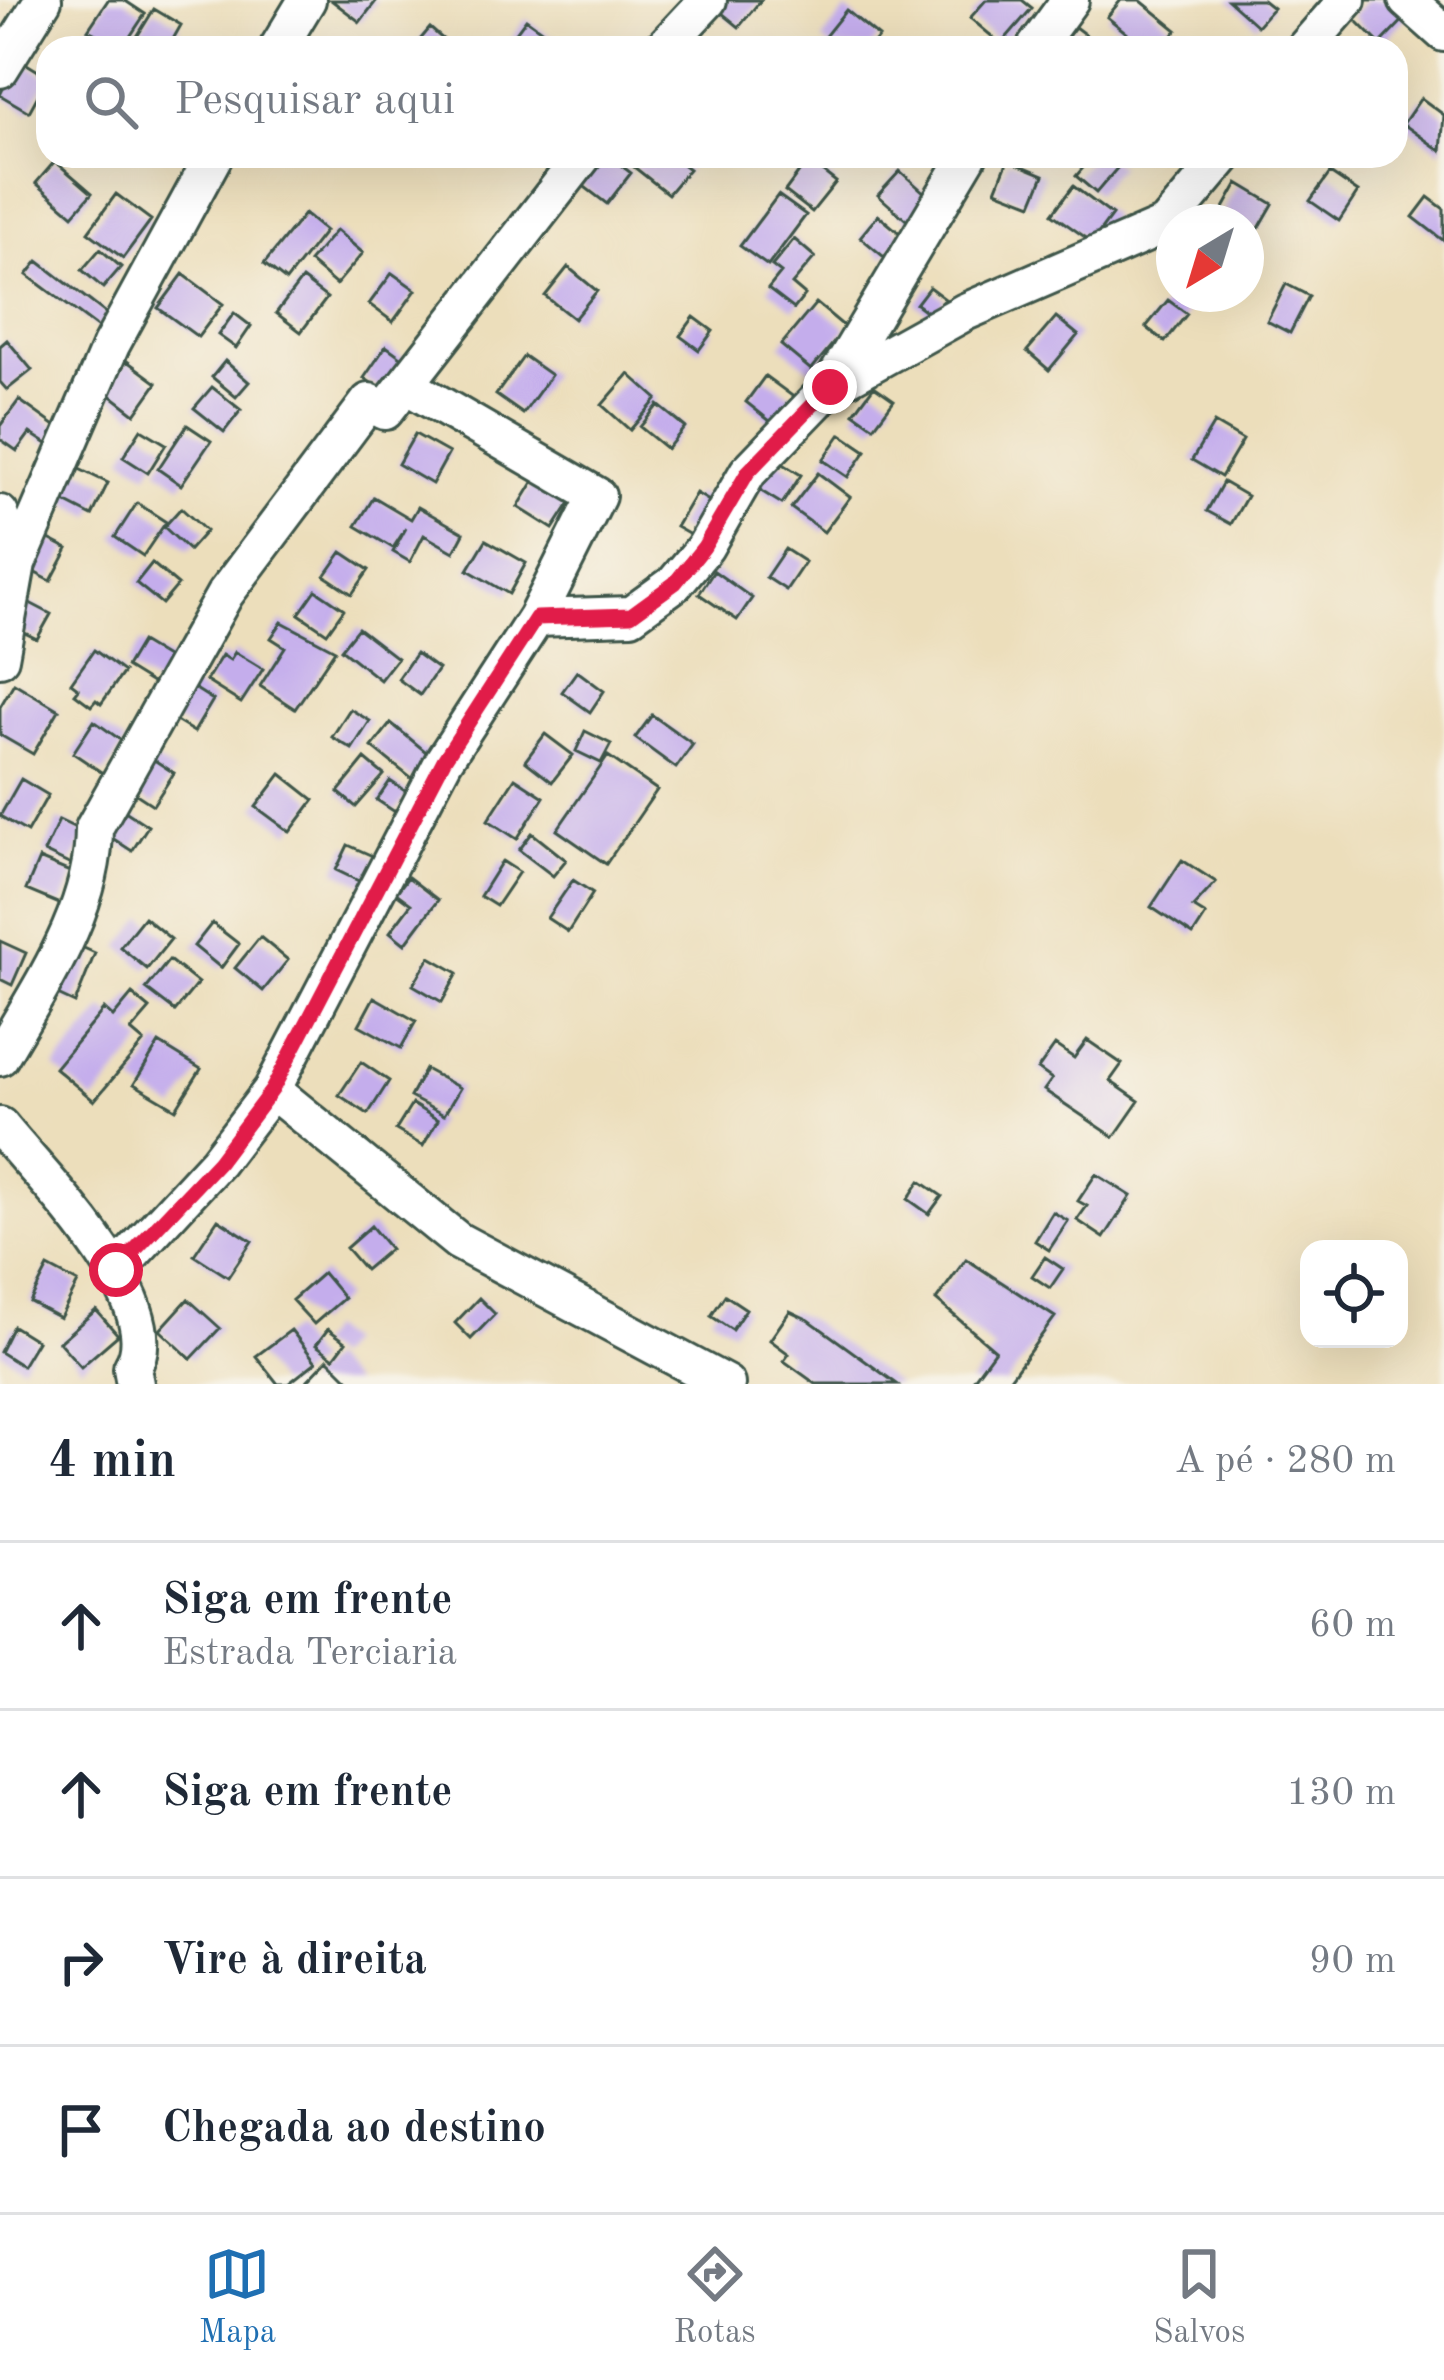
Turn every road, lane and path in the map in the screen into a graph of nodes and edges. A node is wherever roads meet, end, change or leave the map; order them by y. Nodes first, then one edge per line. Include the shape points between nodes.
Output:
1 (43, 0) edge
2 (307, 0) edge
3 (1070, 0) edge
4 (1347, 0) edge
5 (1407, 0) edge
6 (700, 3) edge
7 (1444, 33) edge
8 (285, 36) edge
9 (673, 36) edge
10 (1044, 36) edge
11 (1316, 36) edge
12 (0, 69) edge
13 (207, 168) edge
14 (574, 168) edge
15 (961, 168) edge
16 (1214, 168) edge
17 (406, 386) junction
18 (830, 387) junction
19 (0, 514) edge
20 (17, 564) junction
21 (536, 618) junction
22 (0, 658) edge
23 (0, 1057) edge
24 (272, 1090) junction
25 (0, 1126) edge
26 (116, 1270) junction
27 (135, 1384) edge
28 (726, 1384) edge

1 - 12 street
2 - 8 street
3 - 10 street
4 - 11 street
5 - 7 street
6 - 9 street
13 - 20 street via 111,345
14 - 17 street
15 - 18 street
16 - 18 street via 1166,226 965,313
17 - 21 street via 597,496
17 - 23 street via 385,411 369,402 225,594 94,828 94,868 54,963
18 - 21 street via 748,472 675,583 631,615
19 - 20 street
20 - 22 street
21 - 24 street via 444,760
24 - 26 street via 218,1162
24 - 28 street via 458,1241
25 - 26 street
26 - 27 street via 134,1301

